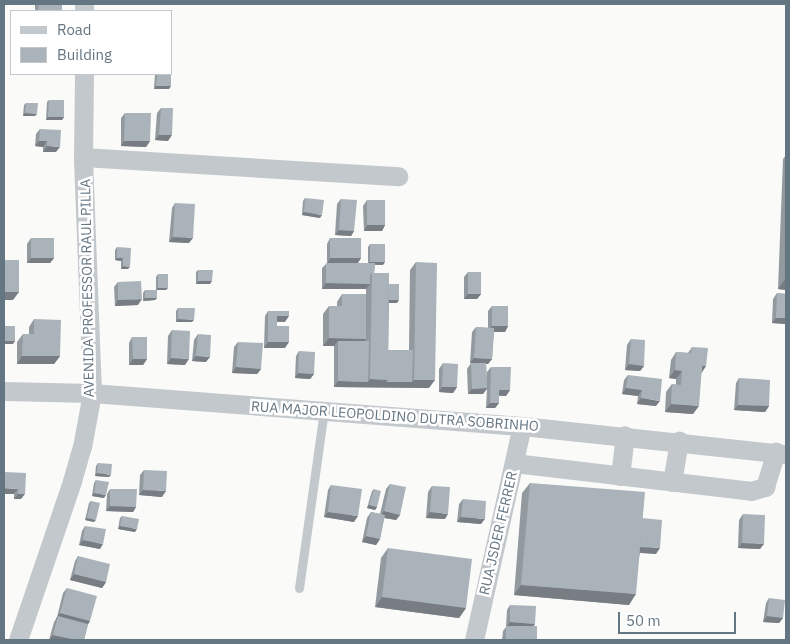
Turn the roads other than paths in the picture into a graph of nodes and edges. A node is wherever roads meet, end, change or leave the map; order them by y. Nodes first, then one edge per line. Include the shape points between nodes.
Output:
1 (84, 75) edge
2 (83, 157) junction
3 (398, 176) dead end
4 (4, 391) edge
5 (92, 393) junction
6 (324, 410) junction
7 (522, 426) junction
8 (625, 435) junction
9 (679, 441) junction
10 (781, 453) edge
11 (514, 463) junction
12 (620, 476) junction
13 (672, 482) junction
14 (299, 588) dead end
15 (18, 640) edge
16 (474, 640) edge

1 - 2 street, AVENIDA PROFESSOR RAUL PILLA
2 - 3 street
2 - 5 street, AVENIDA PROFESSOR RAUL PILLA
4 - 5 street, RUA MAJOR LEOPOLDINO DUTRA SOBRINHO
5 - 6 street, RUA MAJOR LEOPOLDINO DUTRA SOBRINHO
5 - 15 street, AVENIDA PROFESSOR RAUL PILLA via 72,482
6 - 7 street, RUA MAJOR LEOPOLDINO DUTRA SOBRINHO
6 - 14 lane
7 - 8 street, RUA MAJOR LEOPOLDINO DUTRA SOBRINHO
7 - 11 street, RUA JSDER FERRER
8 - 9 street, RUA MAJOR LEOPOLDINO DUTRA SOBRINHO
8 - 12 street
9 - 10 street, RUA MAJOR LEOPOLDINO DUTRA SOBRINHO
9 - 13 street
10 - 13 street via 765,488 759,490
11 - 12 street
11 - 16 street, RUA JSDER FERRER
12 - 13 street

